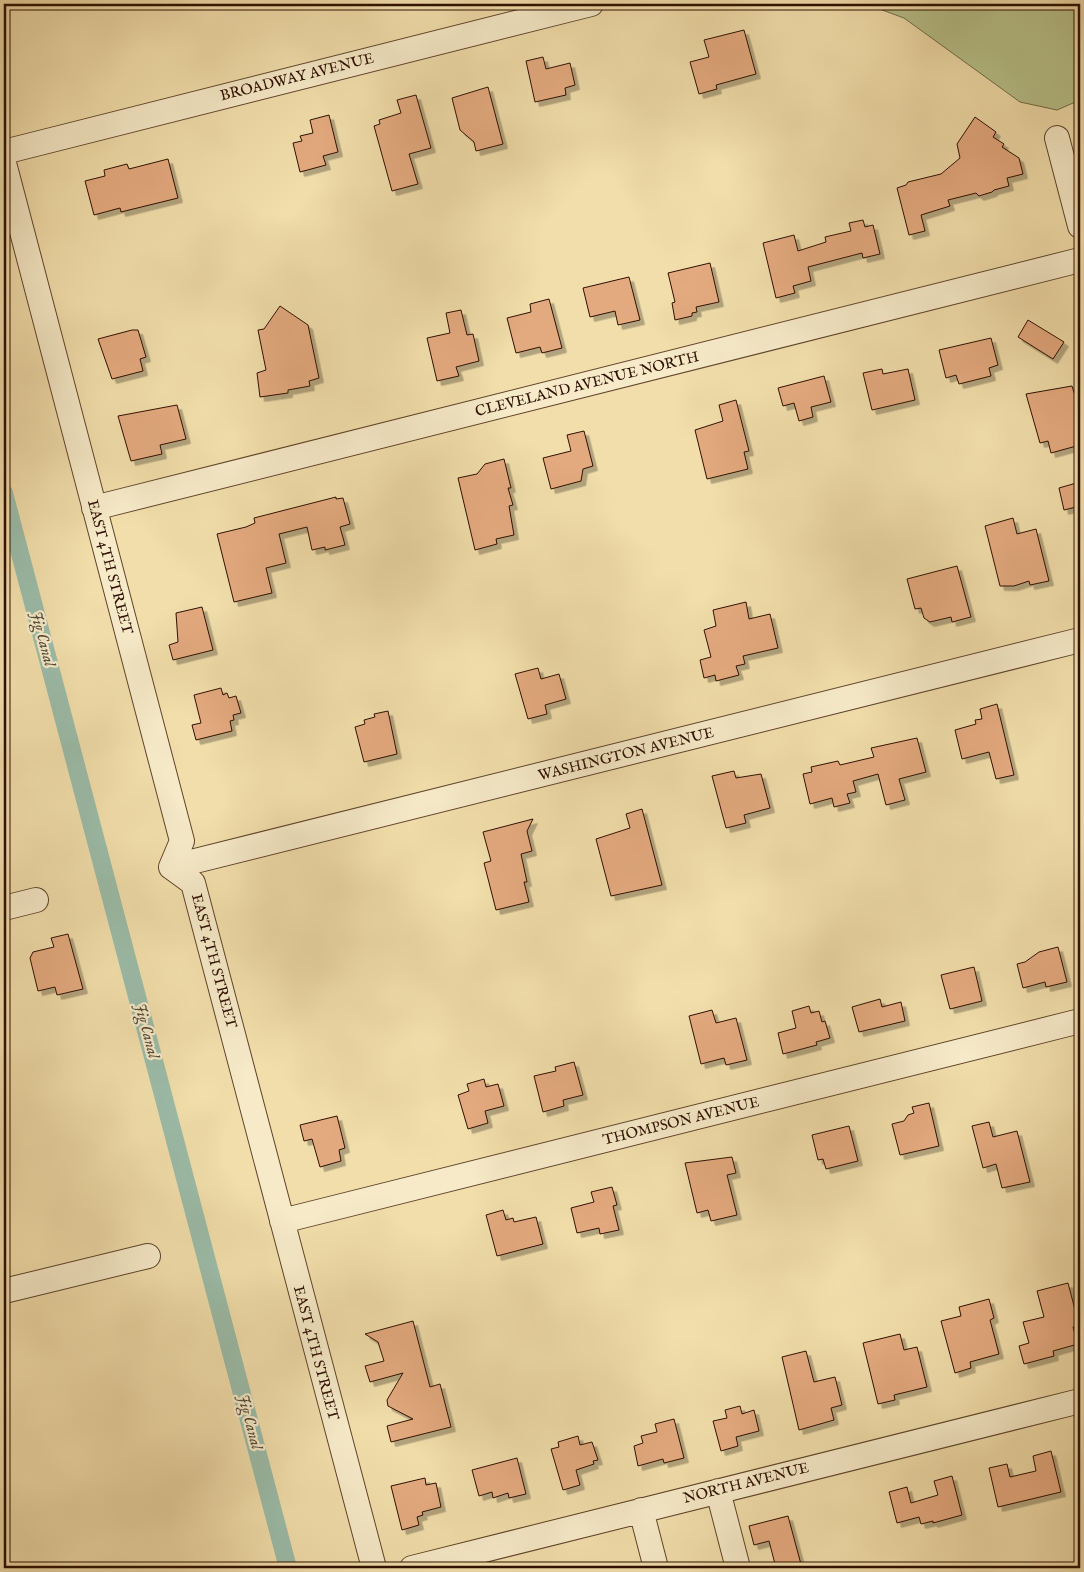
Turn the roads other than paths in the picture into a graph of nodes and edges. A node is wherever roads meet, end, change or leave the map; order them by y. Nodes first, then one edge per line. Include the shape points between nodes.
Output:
1 (591, 4) edge
2 (1056, 138) dead end
3 (4, 152) edge
4 (4, 163) edge
5 (1080, 226) edge
6 (1080, 260) edge
7 (94, 508) junction
8 (1080, 640) edge
9 (171, 867) junction
10 (36, 900) dead end
11 (4, 908) edge
12 (1080, 1021) edge
13 (282, 1221) junction
14 (148, 1256) dead end
15 (4, 1291) edge
16 (1080, 1401) edge
17 (718, 1490) junction
18 (641, 1510) junction
19 (478, 1560) edge
20 (374, 1568) edge
21 (412, 1568) edge
22 (656, 1568) edge
23 (738, 1568) edge

1 - 3 street, BROADWAY AVENUE
2 - 5 street
4 - 7 street, EAST 4TH STREET
6 - 7 street, CLEVELAND AVENUE NORTH
7 - 9 street, EAST 4TH STREET via 182,841
8 - 9 street, WASHINGTON AVENUE
9 - 13 street, EAST 4TH STREET via 194,883
10 - 11 street
12 - 13 street, THOMPSON AVENUE
13 - 20 street, EAST 4TH STREET
14 - 15 street
16 - 17 street, NORTH AVENUE
17 - 18 street, NORTH AVENUE
17 - 23 street
18 - 19 street, NORTH AVENUE
18 - 22 street
19 - 21 street, NORTH AVENUE

